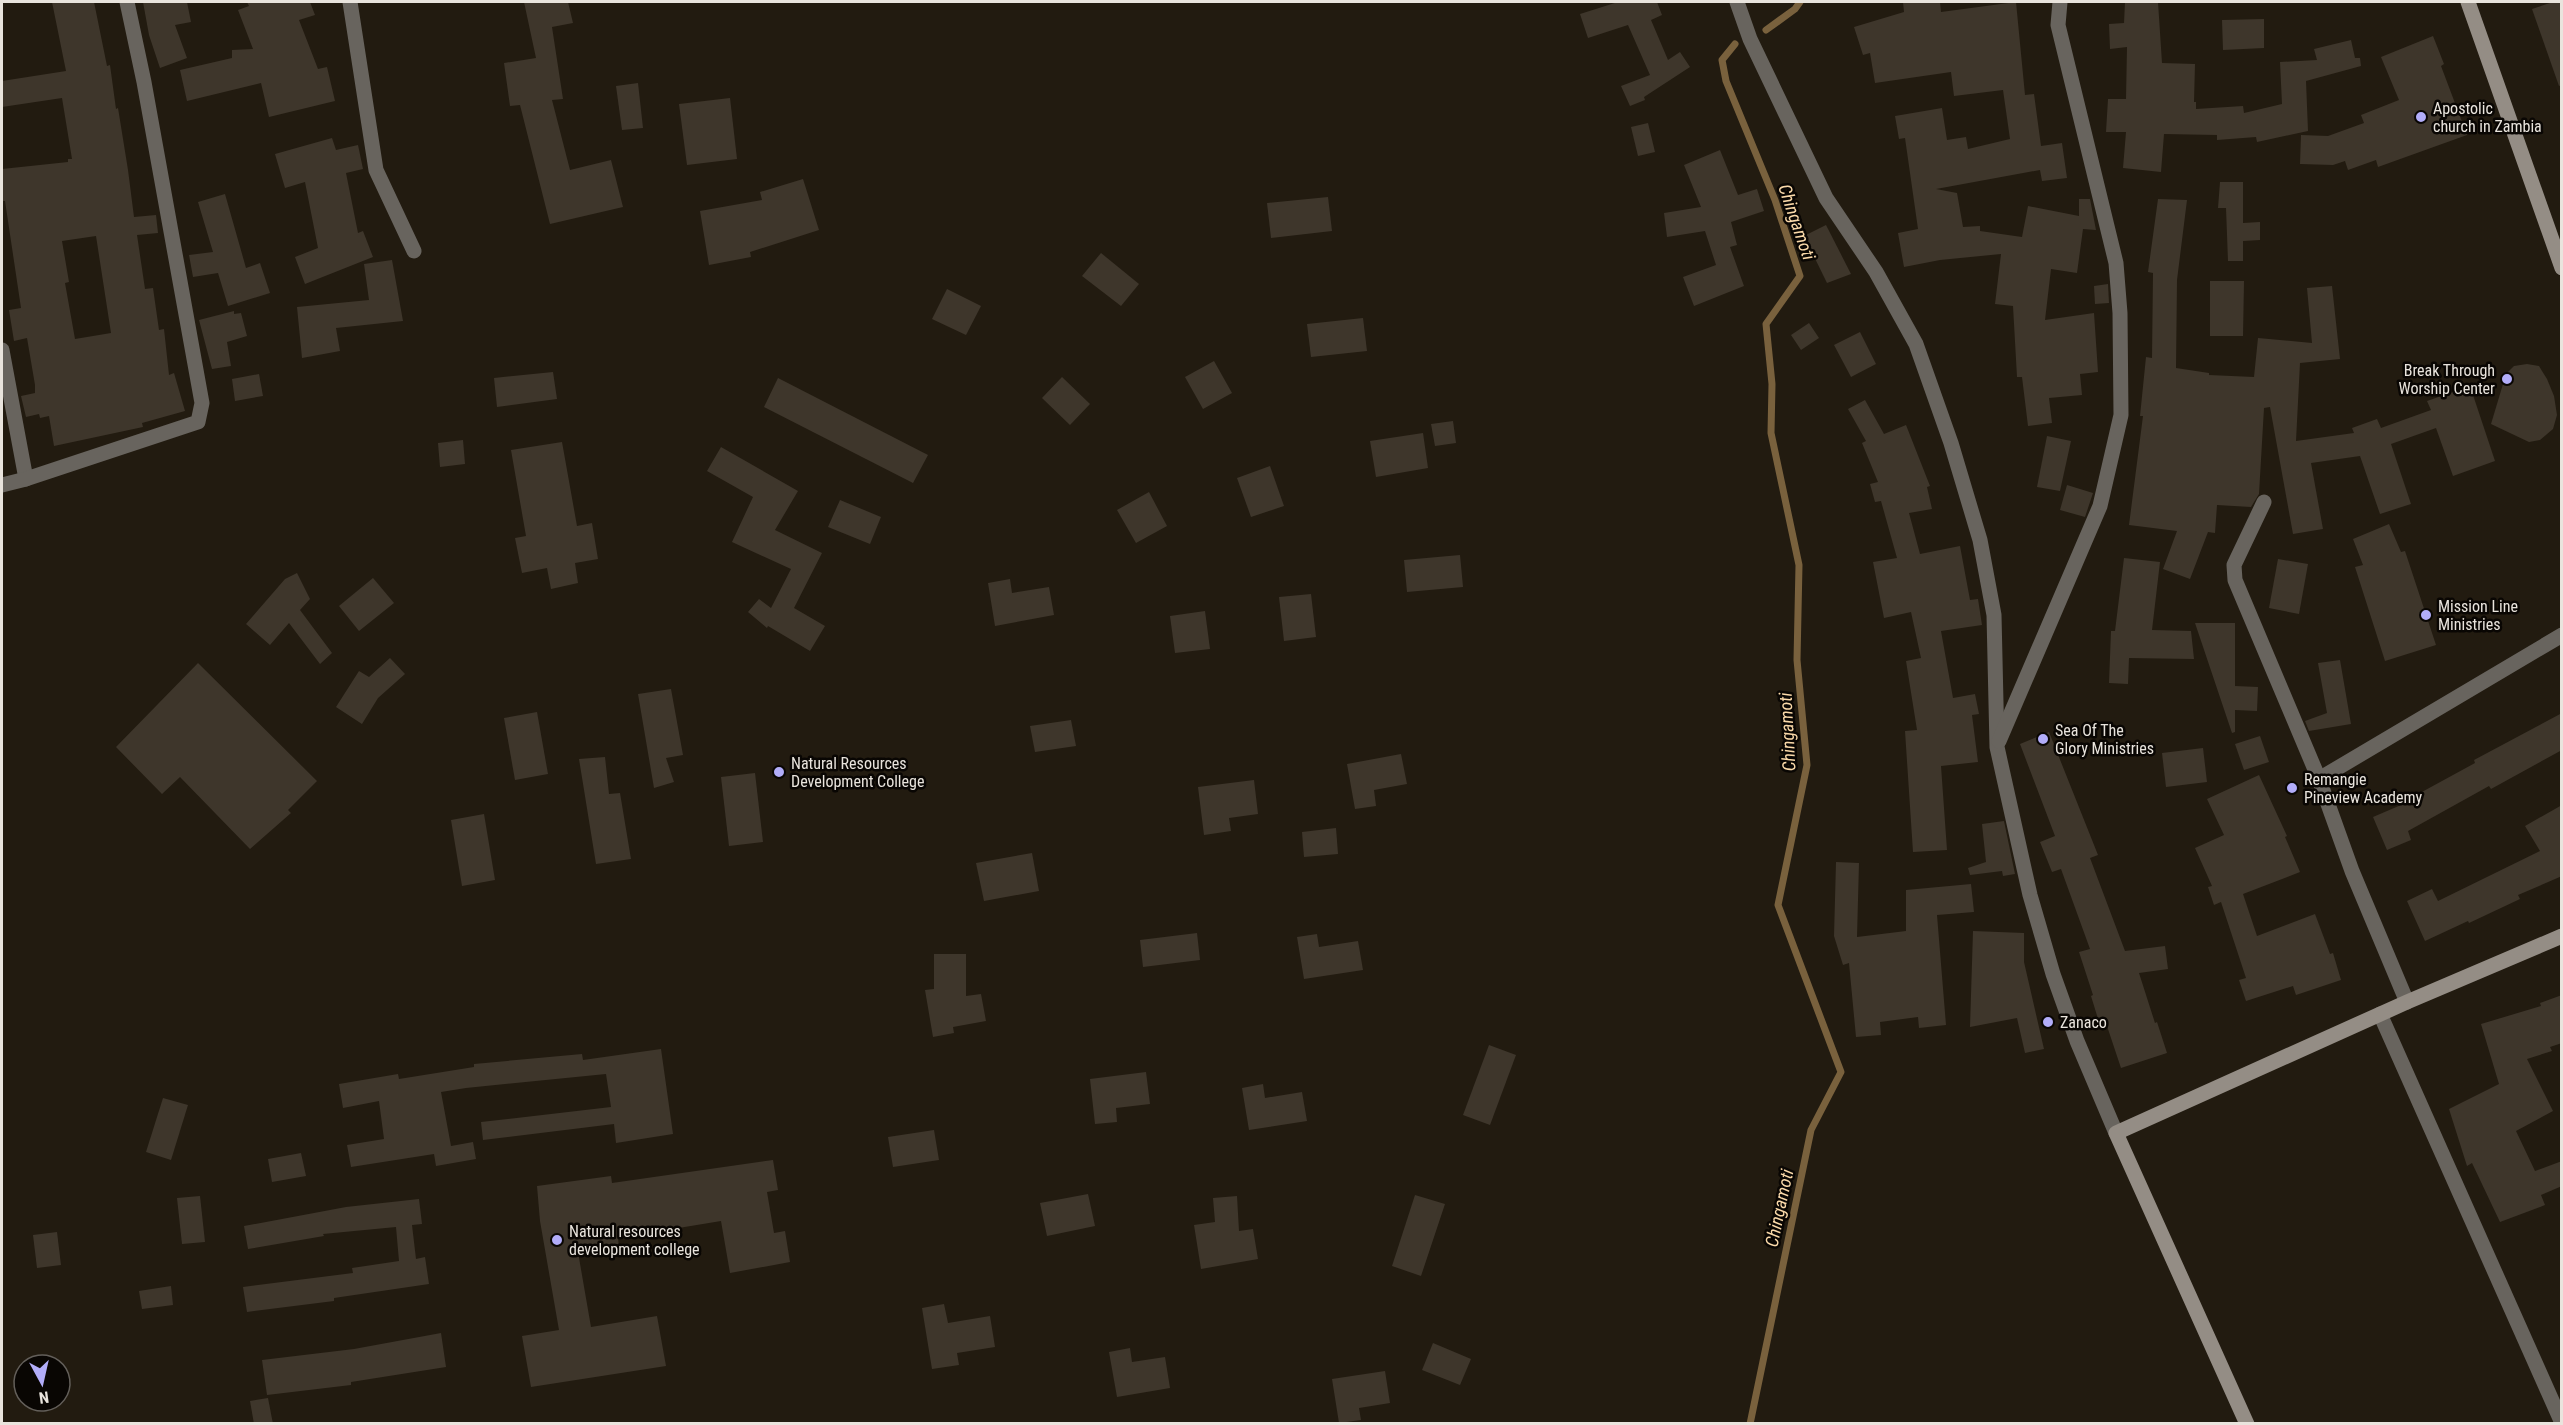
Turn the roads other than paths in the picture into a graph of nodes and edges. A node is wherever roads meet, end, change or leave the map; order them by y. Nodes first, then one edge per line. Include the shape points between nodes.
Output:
1 (127, 2) edge
2 (350, 2) edge
3 (1737, 2) edge
4 (2060, 2) edge
5 (2468, 2) edge
6 (414, 251) dead end
7 (2560, 260) edge
8 (2, 350) edge
9 (26, 479) junction
10 (2, 485) edge
11 (2264, 502) dead end
12 (2562, 635) edge
13 (1997, 747) junction
14 (2319, 778) junction
15 (2562, 936) edge
16 (2407, 1002) junction
17 (2380, 1014) junction
18 (2116, 1133) junction
19 (2562, 1423) edge
20 (2247, 1424) edge

1 - 9 street via 202,403 198,422
2 - 6 street via 376,170
3 - 13 street via 1750,39 1826,198 1876,273 1916,345 1947,432 1980,540 1994,615
4 - 13 street via 2058,25 2116,263 2121,415 2100,506
5 - 7 main road
8 - 9 street
9 - 10 street
11 - 14 street via 2234,565 2235,580
12 - 14 street
13 - 18 street via 2030,895 2053,974
14 - 16 street via 2352,871
15 - 16 main road
16 - 17 main road
17 - 18 main road
17 - 19 street
18 - 20 main road

